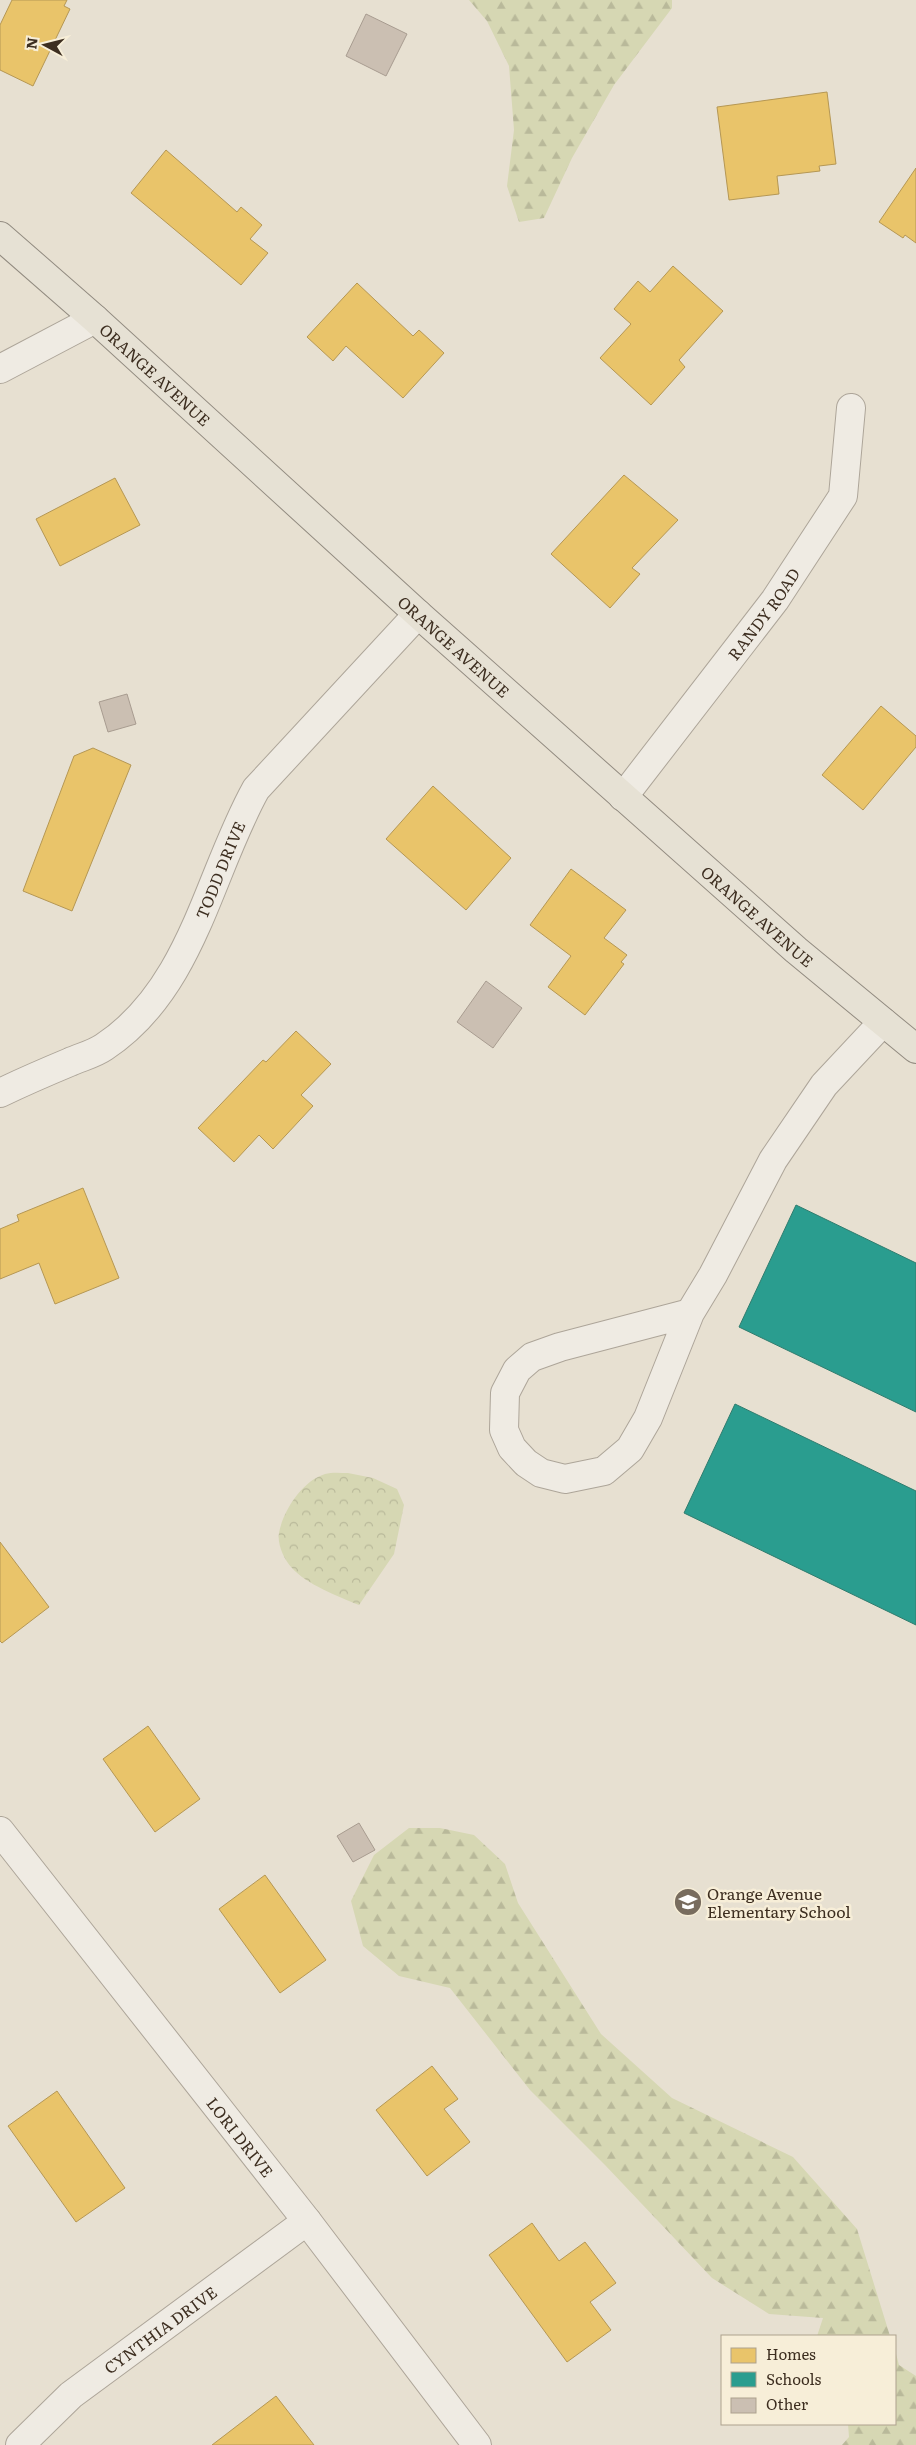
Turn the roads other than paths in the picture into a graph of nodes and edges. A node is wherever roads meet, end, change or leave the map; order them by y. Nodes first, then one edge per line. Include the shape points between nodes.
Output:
1 (0, 236) edge
2 (95, 319) junction
3 (0, 369) edge
4 (851, 408) dead end
5 (418, 614) junction
6 (623, 797) junction
7 (883, 1022) junction
8 (916, 1049) edge
9 (0, 1093) edge
10 (690, 1314) junction
11 (0, 1831) edge
12 (306, 2221) junction
13 (20, 2445) edge
14 (477, 2445) edge

1 - 2 main road, ORANGE AVENUE
2 - 3 street
2 - 5 main road, ORANGE AVENUE
4 - 6 street, RANDY ROAD via 843,496 775,600
5 - 6 main road, ORANGE AVENUE
5 - 9 street, TODD DRIVE via 256,789 238,821 186,949 165,986 134,1024 103,1048
6 - 7 main road, ORANGE AVENUE
7 - 8 main road, ORANGE AVENUE
7 - 10 street via 824,1085 797,1121
10 - 10 street via 648,1418 630,1449 604,1471 564,1479 541,1473 526,1464 512,1448 504,1430 505,1393 517,1370 532,1357
11 - 12 street, LORI DRIVE
12 - 13 street, CYNTHIA DRIVE via 71,2395
12 - 14 street, LORI DRIVE

